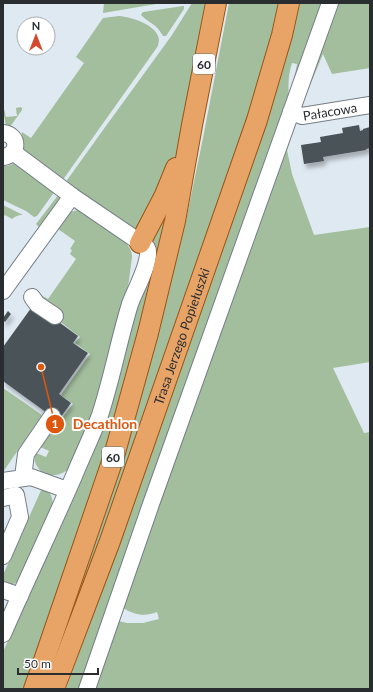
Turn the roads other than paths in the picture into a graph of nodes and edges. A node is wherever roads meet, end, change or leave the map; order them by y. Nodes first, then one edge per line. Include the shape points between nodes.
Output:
1 (216, 3) edge
2 (289, 3) edge
3 (330, 3) edge
4 (370, 105) edge
5 (291, 112) junction
6 (192, 125) junction
7 (3, 133) edge
8 (8, 155) edge
9 (72, 196) junction
10 (140, 243) junction
11 (3, 291) edge
12 (32, 297) dead end
13 (56, 316) dead end
14 (52, 416) dead end
15 (24, 477) junction
16 (3, 481) edge
17 (67, 490) junction
18 (3, 498) edge
19 (3, 556) edge
20 (3, 590) edge
21 (20, 596) junction
22 (3, 634) edge
23 (34, 689) edge
24 (54, 689) edge
25 (87, 689) edge

1 - 6 main road, 60
2 - 24 main road, Trasa Jerzego Popiełuszki / 60 via 257,120 112,534
3 - 5 street
4 - 5 street, Pałacowa via 302,116
5 - 25 street
6 - 10 main road via 165,195
6 - 23 main road, 60 via 175,221 148,333 114,456
7 - 8 street via 13,138 15,145
8 - 9 street
9 - 10 street
9 - 11 street
10 - 17 street via 148,248 148,258 130,303 99,416
12 - 13 street via 37,304
14 - 15 street via 26,454
15 - 16 street
15 - 17 street via 31,476
17 - 21 street
18 - 19 street via 16,496 20,517
20 - 21 street
21 - 22 street

